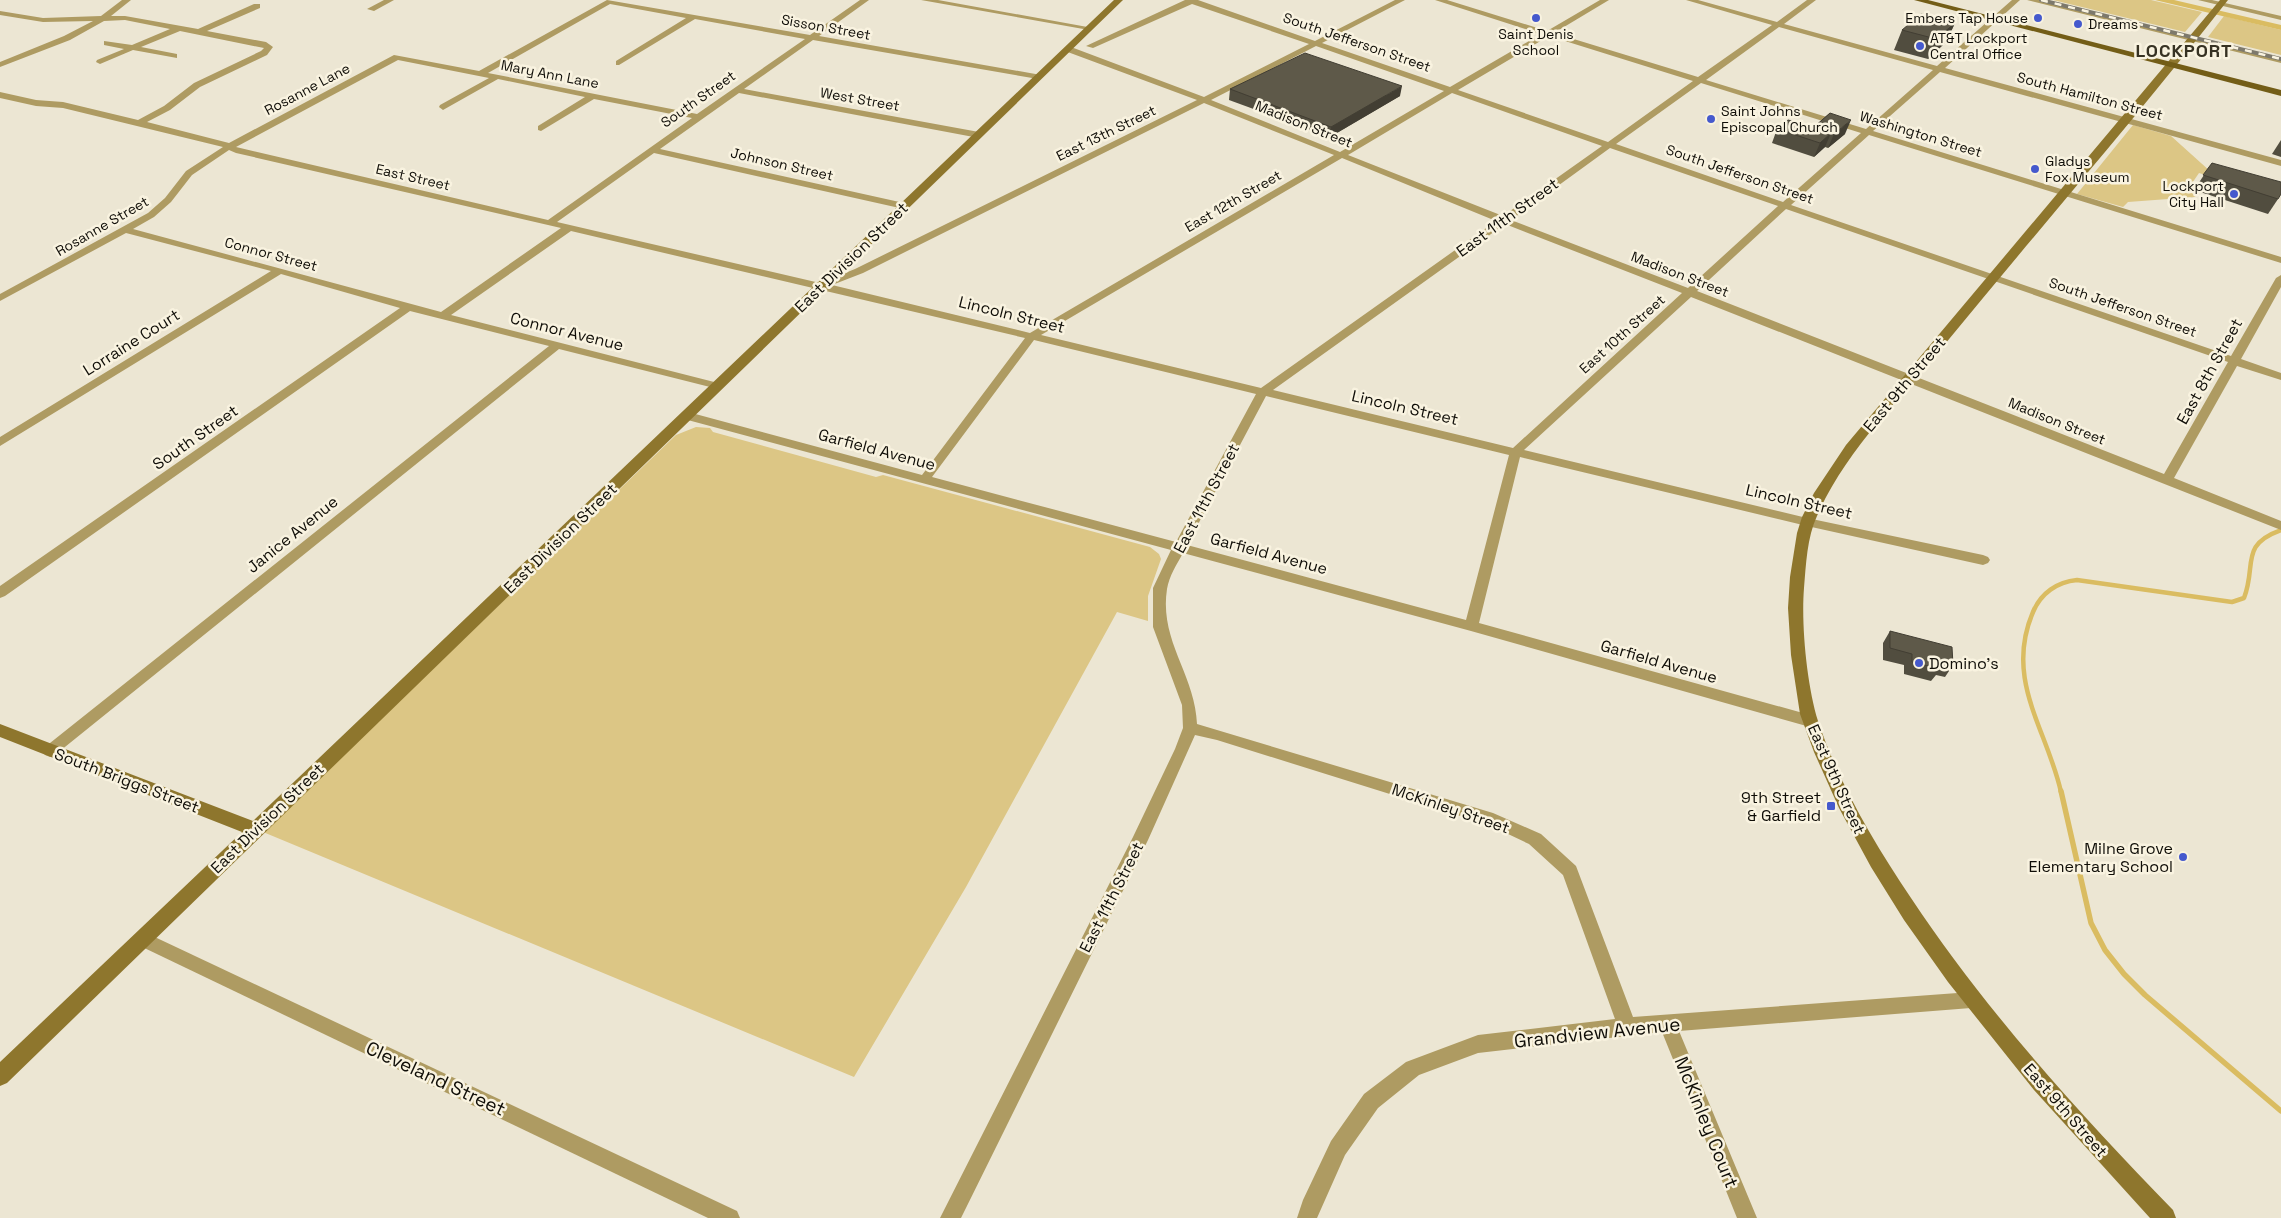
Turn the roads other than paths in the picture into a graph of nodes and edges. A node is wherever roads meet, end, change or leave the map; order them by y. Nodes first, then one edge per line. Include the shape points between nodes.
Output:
1 (128, 0) edge
2 (390, 0) edge
3 (865, 0) edge
4 (925, 0) edge
5 (951, 0) edge
6 (986, 0) edge
7 (1119, 0) edge
8 (1191, 0) edge
9 (1401, 0) edge
10 (1439, 0) edge
11 (1605, 0) edge
12 (1690, 0) edge
13 (1812, 0) edge
14 (1918, 0) edge
15 (2016, 0) edge
16 (2031, 0) edge
17 (2202, 0) edge
18 (610, 1) edge
19 (2223, 2) edge
20 (257, 6) dead end
21 (968, 7) junction
22 (371, 9) dead end
23 (0, 13) edge
24 (693, 17) junction
25 (103, 18) junction
26 (2281, 18) edge
27 (1996, 20) junction
28 (1778, 24) junction
29 (179, 28) junction
30 (1089, 28) junction
31 (198, 32) junction
32 (1547, 34) junction
33 (812, 38) junction
34 (2192, 39) junction
35 (107, 43) dead end
36 (1317, 43) junction
37 (1090, 46) dead end
38 (132, 48) junction
39 (1068, 49) junction
40 (174, 56) dead end
41 (398, 57) joint
42 (2281, 61) edge
43 (100, 62) dead end
44 (618, 63) dead end
45 (0, 65) edge
46 (2171, 65) junction
47 (1941, 69) junction
48 (480, 74) junction
49 (496, 77) junction
50 (1038, 77) junction
51 (1699, 81) junction
52 (737, 90) junction
53 (1450, 90) junction
54 (2281, 93) edge
55 (0, 95) edge
56 (592, 96) junction
57 (1204, 100) junction
58 (443, 107) dead end
59 (698, 117) junction
60 (2127, 120) junction
61 (138, 123) junction
62 (542, 128) dead end
63 (1867, 132) junction
64 (978, 135) junction
65 (1609, 145) junction
66 (230, 146) junction
67 (653, 150) junction
68 (1342, 155) junction
69 (2281, 163) edge
70 (2064, 192) junction
71 (904, 206) junction
72 (1784, 206) junction
73 (1503, 220) junction
74 (549, 223) junction
75 (568, 228) junction
76 (127, 230) junction
77 (2281, 260) edge
78 (280, 270) junction
79 (1993, 278) junction
80 (2281, 278) edge
81 (821, 286) junction
82 (1688, 293) junction
83 (0, 298) edge
84 (408, 307) junction
85 (442, 316) junction
86 (1031, 337) junction
87 (557, 344) junction
88 (2233, 360) junction
89 (2281, 377) edge
90 (1911, 378) junction
91 (718, 386) junction
92 (1263, 392) junction
93 (688, 416) junction
94 (0, 442) edge
95 (1516, 451) junction
96 (924, 480) junction
97 (2166, 481) junction
98 (1807, 522) junction
99 (2275, 523) edge
100 (1180, 547) junction
101 (1983, 560) dead end
102 (0, 593) edge
103 (1471, 626) junction
104 (1810, 721) junction
105 (1190, 728) junction
106 (0, 730) edge
107 (50, 751) junction
108 (255, 829) junction
109 (142, 938) junction
110 (1971, 1000) junction
111 (1668, 1025) junction
112 (1627, 1026) junction
113 (0, 1076) edge
114 (730, 1218) edge
115 (950, 1218) edge
116 (1307, 1218) edge
117 (1747, 1218) edge
118 (2165, 1218) edge

1 - 25 street
2 - 22 street
3 - 33 street, South Street
4 - 21 street
5 - 21 street
6 - 21 street
7 - 30 main road, East Division Street
8 - 36 street, South Jefferson Street
8 - 37 street
9 - 36 street, East 13th Street
10 - 32 street, Washington Street
11 - 32 street, East 12th Street
12 - 28 street, South Hamilton Street
13 - 28 street, East 11th Street
14 - 27 main road
15 - 27 street, East 10th Street
16 - 34 street
17 - 19 street
18 - 24 street, Sisson Street
18 - 48 street
19 - 26 street
19 - 34 main road, East 9th Street
20 - 31 street
21 - 30 street
23 - 25 street via 43,20
24 - 33 street, Sisson Street
24 - 44 street
25 - 29 street via 125,18
25 - 45 street via 60,42
27 - 46 main road
27 - 47 street, East 10th Street
28 - 47 street, South Hamilton Street
28 - 51 street, East 11th Street
29 - 31 street
29 - 38 street
30 - 39 main road, East Division Street
31 - 61 street via 269,47 264,53 197,85 168,108
32 - 51 street, Washington Street
32 - 53 street, East 12th Street
33 - 50 street, Sisson Street
33 - 52 street, South Street
34 - 42 street
34 - 46 main road, East 9th Street
35 - 38 street
36 - 53 street, South Jefferson Street
36 - 57 street, East 13th Street
38 - 40 street
38 - 43 street
39 - 50 main road, East Division Street
39 - 57 street, Madison Street
41 - 48 street, Mary Ann Lane
41 - 66 street, Rosanne Lane
46 - 54 main road
46 - 60 main road, East 9th Street
47 - 60 street, South Hamilton Street
47 - 63 street, East 10th Street
48 - 49 street, Mary Ann Lane
49 - 56 street, Mary Ann Lane
49 - 58 street
50 - 64 main road, East Division Street
51 - 63 street, Washington Street
51 - 65 street, East 11th Street
52 - 59 street, South Street
52 - 64 street, West Street
53 - 65 street, South Jefferson Street
53 - 68 street, East 12th Street
55 - 61 street, East Street via 63,105
56 - 59 street, Mary Ann Lane
56 - 62 street
57 - 68 street, Madison Street
57 - 81 street, East 13th Street via 859,271
59 - 67 street, South Street
60 - 69 street, South Hamilton Street
60 - 70 main road, East 9th Street
61 - 66 street, East Street
63 - 70 street, Washington Street
63 - 72 street, East 10th Street
64 - 71 main road, East Division Street
65 - 72 street, South Jefferson Street
65 - 73 street, East 11th Street
66 - 74 street, East Street via 244,152
66 - 76 street, Rosanne Street via 195,168 162,206
67 - 71 street, Johnson Street
67 - 74 street, South Street
68 - 73 street, Madison Street
68 - 86 street, East 12th Street
70 - 77 street, Washington Street
70 - 79 main road, East 9th Street
71 - 81 main road, East Division Street
72 - 79 street, South Jefferson Street
72 - 82 street, East 10th Street
73 - 82 street, Madison Street
73 - 92 street, East 11th Street
74 - 75 street, East Street
75 - 81 street, East Street
75 - 85 street
76 - 78 street, Connor Street
76 - 83 street, Rosanne Street
78 - 84 street, Connor Street
78 - 94 street, Lorraine Court
79 - 88 street, South Jefferson Street
79 - 90 main road, East 9th Street
80 - 88 street, East 8th Street
81 - 86 street, Lincoln Street
81 - 91 main road, East Division Street
82 - 90 street, Madison Street
82 - 95 street, East 10th Street
84 - 85 street, Connor Avenue
84 - 102 street, South Street
85 - 87 street, Connor Avenue
86 - 92 street, Lincoln Street
86 - 96 street, East 12th Street
87 - 91 street, Connor Avenue
87 - 107 street, Janice Avenue
88 - 89 street, South Jefferson Street
88 - 97 street, East 8th Street
90 - 97 street, Madison Street
90 - 98 main road, East 9th Street via 1852,445 1831,475
91 - 93 main road, East Division Street
92 - 95 street, Lincoln Street
92 - 100 street, East 11th Street
93 - 96 street, Garfield Avenue
93 - 108 main road, East Division Street
95 - 98 street, Lincoln Street
95 - 103 street
96 - 100 street, Garfield Avenue
97 - 99 street, Madison Street
98 - 101 street, Lincoln Street
98 - 104 main road, East 9th Street via 1794,588 1796,646
100 - 103 street, Garfield Avenue
100 - 105 street, East 11th Street via 1160,588 1158,604 1165,645 1189,705
103 - 104 street, Garfield Avenue
104 - 110 main road, East 9th Street via 1867,848
105 - 112 street, McKinley Street via 1493,820 1535,839 1570,871
105 - 115 street, East 11th Street via 1183,750 1140,840
106 - 107 main road, South Briggs Street
107 - 108 main road, South Briggs Street
108 - 109 main road, East Division Street
109 - 113 main road, East Division Street
109 - 114 street, Cleveland Street
110 - 111 street, Grandview Avenue
110 - 118 main road, East 9th Street via 2093,1144
111 - 112 street, Grandview Avenue
111 - 117 street, McKinley Court
112 - 116 street, Grandview Avenue via 1478,1044 1413,1068 1371,1101 1338,1148

